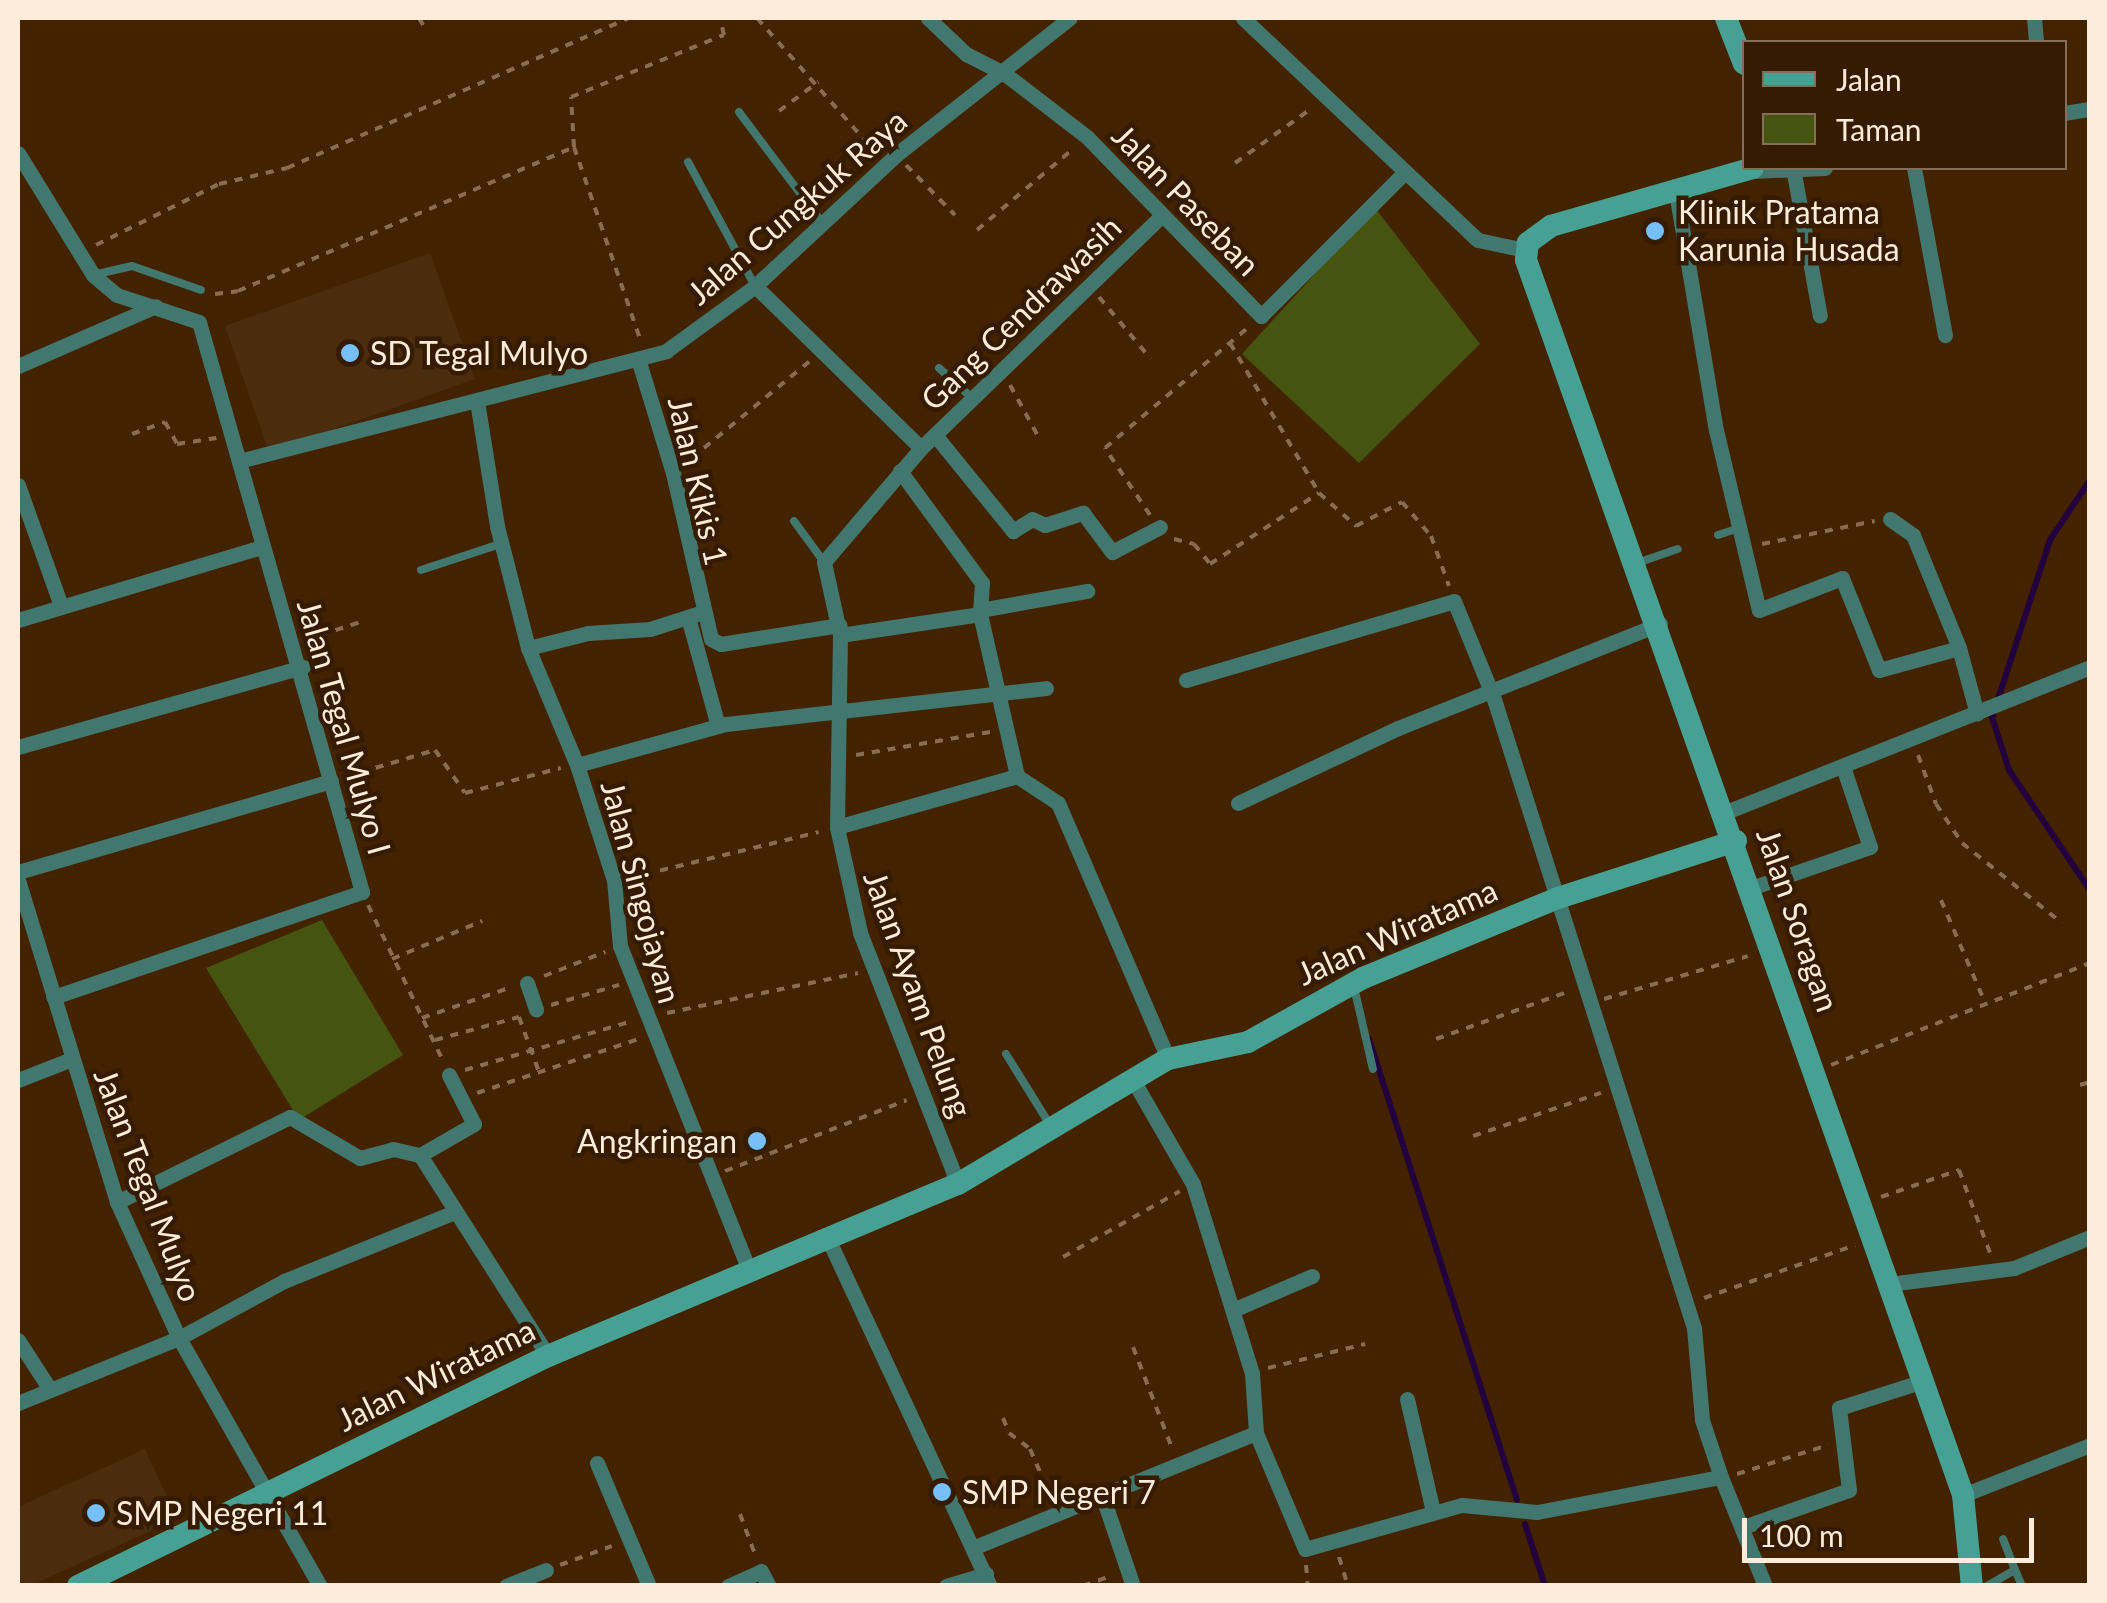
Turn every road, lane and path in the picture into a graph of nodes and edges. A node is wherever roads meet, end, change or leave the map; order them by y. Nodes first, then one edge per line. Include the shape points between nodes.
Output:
1 (419, 18) edge
2 (628, 18) edge
3 (720, 18) edge
4 (757, 18) edge
5 (928, 18) edge
6 (1070, 18) edge
7 (1244, 18) edge
8 (1726, 18) edge
9 (427, 32) dead end
10 (1742, 59) edge
11 (1005, 74) junction
12 (818, 82) junction
13 (1324, 99) junction
14 (779, 111) dead end
15 (740, 112) dead end
16 (1087, 137) junction
17 (574, 147) junction
18 (18, 153) edge
19 (891, 160) junction
20 (688, 162) dead end
21 (1235, 163) dead end
22 (1747, 170) edge
23 (1794, 170) edge
24 (1914, 170) edge
25 (1404, 174) junction
26 (1675, 186) junction
27 (955, 216) dead end
28 (1160, 217) junction
29 (823, 224) junction
30 (978, 230) dead end
31 (1526, 250) junction
32 (76, 255) junction
33 (92, 275) junction
34 (1088, 284) junction
35 (756, 286) junction
36 (201, 290) joint
37 (160, 304) junction
38 (1261, 316) junction
39 (1820, 316) dead end
40 (1946, 335) dead end
41 (1230, 343) junction
42 (822, 351) junction
43 (1150, 358) dead end
44 (643, 361) junction
45 (18, 366) edge
46 (940, 368) dead end
47 (1002, 369) junction
48 (972, 398) junction
49 (477, 401) junction
50 (132, 434) dead end
51 (236, 434) junction
52 (934, 435) junction
53 (1038, 438) dead end
54 (704, 448) dead end
55 (921, 448) junction
56 (243, 460) junction
57 (900, 471) junction
58 (18, 485) edge
59 (1319, 494) junction
60 (1890, 519) joint
61 (794, 521) dead end
62 (1160, 527) junction
63 (1737, 528) junction
64 (1718, 535) dead end
65 (500, 544) junction
66 (262, 547) junction
67 (1743, 548) junction
68 (1678, 549) dead end
69 (824, 562) junction
70 (1638, 564) junction
71 (421, 570) dead end
72 (1088, 591) dead end
73 (1454, 601) junction
74 (61, 606) junction
75 (980, 612) junction
76 (694, 615) junction
77 (18, 620) edge
78 (364, 621) dead end
79 (1660, 624) junction
80 (839, 630) junction
81 (295, 643) junction
82 (528, 648) junction
83 (1959, 648) junction
84 (303, 668) junction
85 (2090, 668) edge
86 (1186, 680) dead end
87 (1046, 688) dead end
88 (1001, 696) junction
89 (1492, 696) junction
90 (1981, 711) junction
91 (834, 715) junction
92 (718, 726) junction
93 (1009, 729) junction
94 (1912, 742) junction
95 (18, 747) edge
96 (834, 760) junction
97 (576, 765) junction
98 (1843, 767) junction
99 (1017, 776) junction
100 (330, 781) junction
101 (1238, 803) dead end
102 (1726, 812) junction
103 (836, 826) junction
104 (1736, 841) junction
105 (18, 872) edge
106 (18, 880) edge
107 (614, 880) junction
108 (1750, 888) junction
109 (362, 892) junction
110 (1558, 898) junction
111 (1941, 900) dead end
112 (482, 921) dead end
113 (2062, 923) dead end
114 (1772, 948) junction
115 (392, 959) junction
116 (2090, 963) edge
117 (874, 970) junction
118 (634, 980) junction
119 (526, 983) dead end
120 (1353, 983) junction
121 (1584, 986) junction
122 (53, 997) junction
123 (1589, 1004) junction
124 (1986, 1005) junction
125 (536, 1009) junction
126 (519, 1017) junction
127 (646, 1017) junction
128 (652, 1034) junction
129 (433, 1040) junction
130 (1436, 1040) dead end
131 (532, 1050) junction
132 (1006, 1054) dead end
133 (1168, 1059) junction
134 (70, 1060) junction
135 (1374, 1069) dead end
136 (1817, 1070) junction
137 (540, 1072) junction
138 (449, 1075) junction
139 (18, 1080) edge
140 (1133, 1080) junction
141 (2090, 1082) edge
142 (2080, 1085) dead end
143 (1614, 1088) junction
144 (921, 1094) junction
145 (465, 1097) junction
146 (1052, 1128) junction
147 (1473, 1136) dead end
148 (420, 1155) junction
149 (712, 1176) junction
150 (958, 1184) junction
151 (1193, 1184) junction
152 (1896, 1192) dead end
153 (118, 1202) junction
154 (455, 1212) junction
155 (1874, 1238) junction
156 (2090, 1238) edge
157 (830, 1243) junction
158 (1063, 1257) dead end
159 (1996, 1270) junction
160 (750, 1273) junction
161 (1312, 1276) dead end
162 (1890, 1284) junction
163 (1685, 1304) junction
164 (1233, 1310) junction
165 (179, 1338) junction
166 (18, 1340) edge
167 (1365, 1344) dead end
168 (1133, 1347) dead end
169 (548, 1356) junction
170 (1252, 1373) junction
171 (1923, 1380) junction
172 (50, 1388) junction
173 (1407, 1399) dead end
174 (18, 1403) edge
175 (1003, 1418) dead end
176 (1256, 1432) junction
177 (1842, 1440) junction
178 (2090, 1445) edge
179 (1178, 1462) junction
180 (596, 1464) dead end
181 (1722, 1477) junction
182 (1102, 1492) junction
183 (268, 1494) junction
184 (1963, 1495) junction
185 (1057, 1510) junction
186 (1433, 1512) junction
187 (740, 1514) dead end
188 (1746, 1526) junction
189 (2002, 1539) dead end
190 (628, 1540) junction
191 (1332, 1540) junction
192 (976, 1546) junction
193 (546, 1570) joint
194 (2016, 1570) junction
195 (1131, 1577) edge
196 (765, 1578) edge
197 (988, 1580) edge
198 (78, 1586) edge
199 (320, 1586) edge
200 (506, 1586) edge
201 (649, 1586) edge
202 (728, 1586) edge
203 (946, 1586) edge
204 (1083, 1586) edge
205 (1348, 1586) edge
206 (1766, 1586) edge
207 (1972, 1586) edge
208 (1987, 1586) edge
209 (2022, 1586) edge

1 - 9 path
2 - 32 path via 287,168 218,184
3 - 17 path via 724,35 571,97
4 - 12 path
5 - 11 street, Jalan Paseban via 966,54
6 - 11 street, Jalan Cungkuk Raya
7 - 13 street
8 - 10 street
11 - 16 street, Jalan Paseban
11 - 19 street, Jalan Cungkuk Raya
12 - 14 path
12 - 19 path
13 - 21 path
13 - 25 street
15 - 29 lane
16 - 28 street, Jalan Paseban
16 - 30 path
17 - 36 path via 238,290
17 - 44 path
18 - 32 street
19 - 27 path
19 - 29 street, Jalan Cungkuk Raya
20 - 35 lane
22 - 26 street
23 - 39 street
24 - 40 street
25 - 31 street via 1478,240
25 - 38 street, Jalan Paseban
26 - 31 street via 1551,226
26 - 63 street
28 - 34 street, Gang Cendrawasih
28 - 38 street, Jalan Paseban
29 - 35 street, Jalan Cungkuk Raya
31 - 70 street, Jalan Soragan
32 - 33 street
33 - 36 lane via 132,266
33 - 37 street via 117,295
34 - 43 path
34 - 47 street, Gang Cendrawasih
35 - 42 street
35 - 44 street, Jalan Cungkuk Raya
37 - 45 street
37 - 51 street, Jalan Tegal Mulyo I via 200,322
38 - 41 path
41 - 59 path
41 - 62 path via 1104,448
42 - 54 path
42 - 55 street
44 - 49 street, Jalan Cungkuk Raya
44 - 76 street, Jalan Kikis 1 via 673,473
46 - 48 lane
47 - 48 street, Gang Cendrawasih
47 - 53 path
48 - 52 street, Gang Cendrawasih
49 - 56 street, Jalan Cungkuk Raya
49 - 65 street, Jalan Singojayan
50 - 51 path via 165,422 177,444
51 - 56 street, Jalan Tegal Mulyo I
52 - 55 street, Gang Cendrawasih
52 - 62 street via 1013,531 1032,519 1045,525 1082,513 1112,552
55 - 57 street, Gang Cendrawasih
56 - 66 street, Jalan Tegal Mulyo I
57 - 69 street, Gang Cendrawasih
57 - 75 street via 982,584
58 - 74 street
59 - 62 path via 1210,564 1194,544
59 - 73 path via 1356,526 1402,502 1410,508 1431,536
60 - 67 path
60 - 83 street via 1913,535
61 - 69 lane
63 - 64 lane
63 - 67 street
65 - 71 lane
65 - 82 street, Jalan Singojayan
66 - 74 street
66 - 81 street, Jalan Tegal Mulyo I
67 - 83 street via 1758,610 1848,581 1879,670
68 - 70 lane
69 - 80 street, Jalan Ayam Pelung
70 - 79 street, Jalan Soragan
72 - 75 street
73 - 86 street
73 - 89 street
74 - 77 street
75 - 80 street
75 - 88 street
76 - 80 street via 721,644
76 - 82 street
76 - 92 street, Jalan Kikis 1
78 - 81 path
79 - 89 street
79 - 102 street, Jalan Soragan
80 - 91 street, Jalan Ayam Pelung
81 - 84 street, Jalan Tegal Mulyo I
82 - 97 street, Jalan Singojayan
83 - 90 street
84 - 95 street
84 - 100 street, Jalan Tegal Mulyo I
85 - 90 street
87 - 88 street
88 - 91 street
88 - 93 street
89 - 101 street via 1398,728
89 - 110 street
90 - 94 street
91 - 92 street
91 - 96 street, Jalan Ayam Pelung
92 - 97 street
93 - 96 path
93 - 99 street
94 - 98 street
94 - 113 path via 1936,804 1962,842
96 - 103 street, Jalan Ayam Pelung
97 - 100 path via 464,793 435,750
97 - 107 street, Jalan Singojayan
98 - 102 street
98 - 108 street via 1870,848
99 - 103 street
99 - 133 street via 1058,803
100 - 105 street
100 - 109 street, Jalan Tegal Mulyo I
102 - 104 street, Jalan Soragan
103 - 107 path via 713,862
103 - 117 street, Jalan Ayam Pelung
104 - 108 street, Jalan Soragan
104 - 110 street, Jalan Wiratama
106 - 122 street, Jalan Tegal Mulyo
107 - 118 street, Jalan Singojayan via 620,946
108 - 114 street, Jalan Soragan
109 - 115 path
109 - 122 street, Jalan Tegal Mulyo I
110 - 120 street, Jalan Wiratama
110 - 121 street
111 - 124 path
112 - 115 path
114 - 123 path
114 - 136 street, Jalan Soragan
115 - 129 path
116 - 124 path
117 - 127 path
117 - 144 street, Jalan Ayam Pelung
118 - 125 path
118 - 127 street, Jalan Singojayan
119 - 125 street
120 - 133 street, Jalan Wiratama via 1248,1042
120 - 135 lane
121 - 123 street
121 - 130 path
122 - 134 street, Jalan Tegal Mulyo
123 - 143 street
124 - 136 path
125 - 126 path
126 - 129 path
126 - 131 path
127 - 128 street, Jalan Singojayan
127 - 131 path
128 - 137 path
128 - 149 street, Jalan Singojayan
129 - 138 path
131 - 137 path
131 - 138 path
132 - 146 lane
133 - 140 street, Jalan Wiratama
134 - 139 street
134 - 153 street, Jalan Tegal Mulyo
136 - 155 street, Jalan Soragan
137 - 145 path
138 - 145 street
140 - 146 street, Jalan Wiratama
140 - 151 street
141 - 142 path
143 - 147 path
143 - 163 street
144 - 149 path
144 - 150 street, Jalan Ayam Pelung
145 - 148 street via 473,1126
146 - 150 street, Jalan Wiratama
148 - 153 street via 394,1149 362,1159 290,1116
148 - 154 street
149 - 160 street, Jalan Singojayan
150 - 157 street, Jalan Wiratama
151 - 158 path
151 - 164 street
152 - 159 path via 1959,1170
153 - 165 street, Jalan Tegal Mulyo
154 - 165 street via 284,1280
154 - 169 street
155 - 162 street, Jalan Soragan
155 - 163 path
156 - 159 street
157 - 160 street, Jalan Wiratama
157 - 192 street
159 - 162 street
160 - 169 street, Jalan Wiratama
161 - 164 street
162 - 171 street, Jalan Soragan
163 - 181 street via 1702,1420
164 - 170 street
165 - 172 street
165 - 183 street, Jalan Tegal Mulyo
166 - 172 street
167 - 170 path
168 - 179 path
169 - 183 street, Jalan Wiratama
170 - 176 street
171 - 177 street via 1840,1406
171 - 184 street, Jalan Soragan
172 - 174 street
173 - 186 street
175 - 185 path via 1012,1436 1030,1449
176 - 179 street
176 - 191 street via 1305,1549
177 - 181 path
177 - 188 street via 1850,1489
178 - 184 street
179 - 182 street
180 - 190 street
181 - 186 street via 1537,1512 1462,1506
181 - 188 street
182 - 185 street
182 - 195 street
183 - 198 street, Jalan Wiratama
183 - 199 street, Jalan Tegal Mulyo
184 - 207 street, Jalan Soragan
185 - 192 street
186 - 191 street
187 - 196 path
188 - 206 street
189 - 194 lane
190 - 193 path
190 - 201 street
191 - 205 path
192 - 197 street
193 - 200 street
194 - 208 lane
194 - 209 lane
195 - 204 path
196 - 202 street
197 - 203 street

